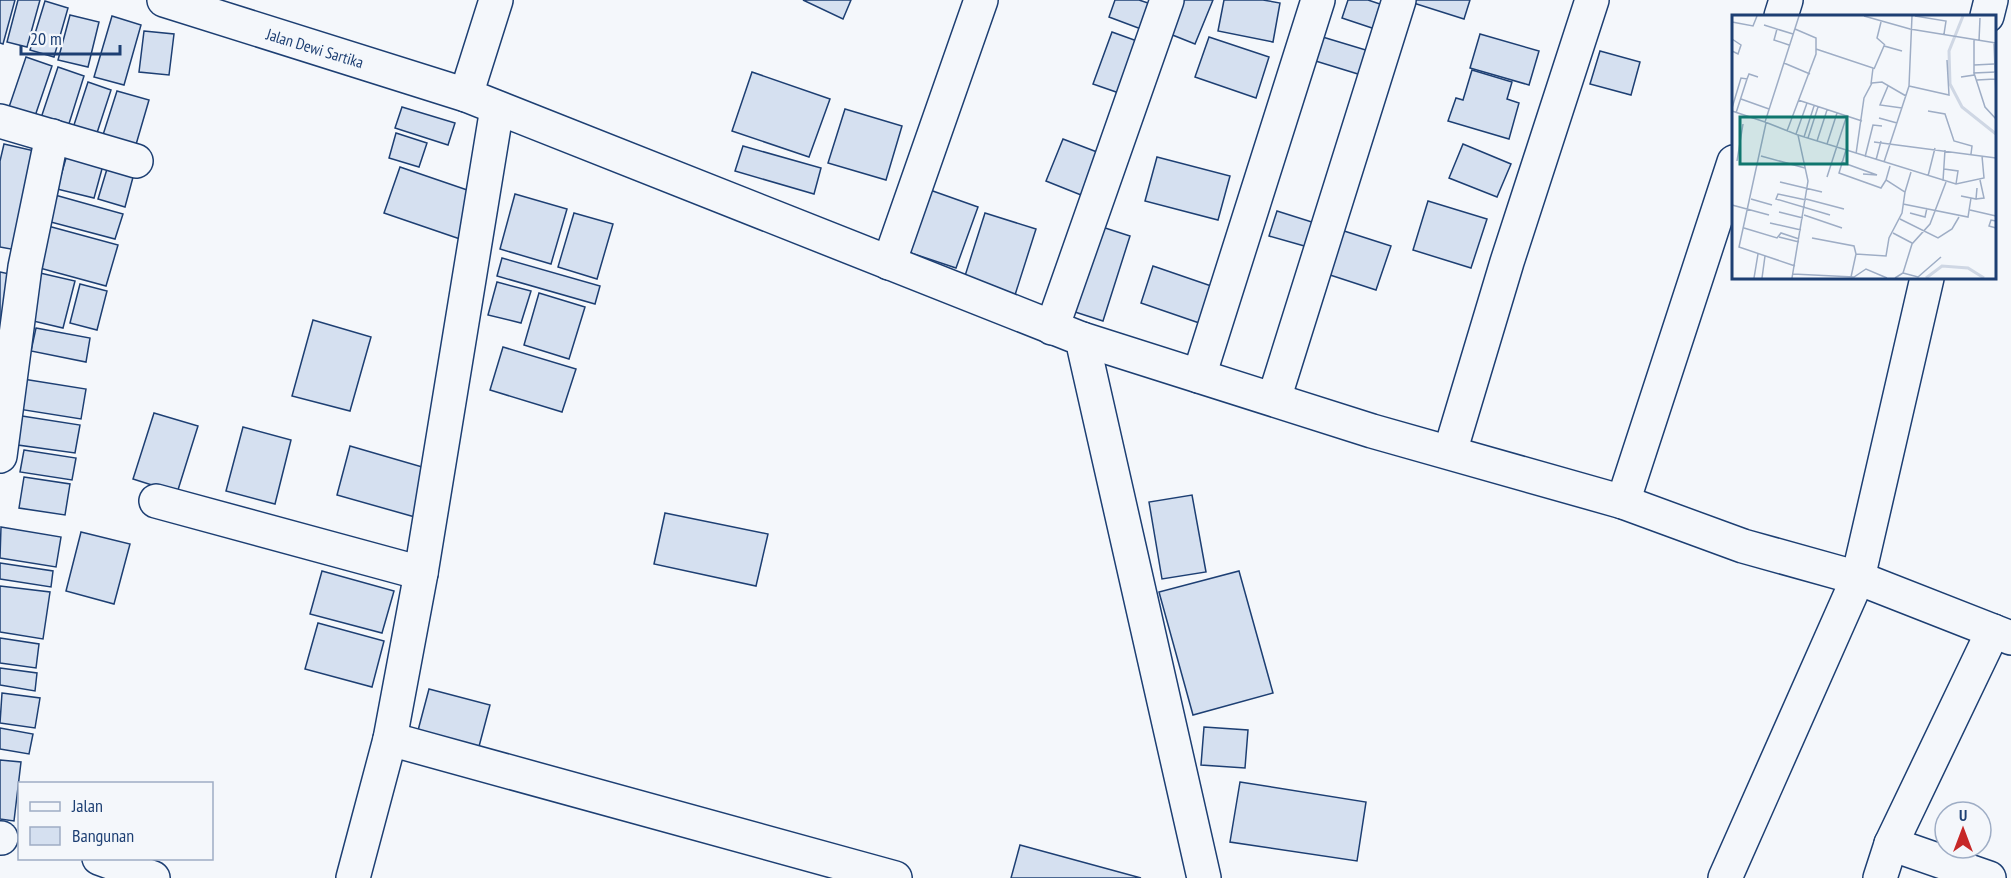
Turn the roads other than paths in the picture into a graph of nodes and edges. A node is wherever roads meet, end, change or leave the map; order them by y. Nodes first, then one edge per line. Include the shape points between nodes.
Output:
1 (164, 0) edge
2 (496, 0) edge
3 (981, 0) edge
4 (1167, 0) edge
5 (1318, 0) edge
6 (1399, 0) edge
7 (1592, 0) edge
8 (1786, 0) edge
9 (1991, 0) edge
10 (1781, 15) edge
11 (1987, 15) edge
12 (466, 95) junction
13 (497, 108) junction
14 (0, 121) edge
15 (52, 136) junction
16 (136, 161) dead end
17 (1732, 168) edge
18 (12, 263) edge
19 (889, 263) junction
20 (1927, 279) edge
21 (1067, 334) junction
22 (1199, 376) junction
23 (1274, 399) junction
24 (1450, 452) junction
25 (0, 456) edge
26 (156, 501) dead end
27 (1623, 502) junction
28 (422, 573) junction
29 (1858, 578) junction
30 (2002, 634) edge
31 (390, 739) junction
32 (1891, 844) junction
33 (104, 860) edge
34 (153, 878) edge
35 (353, 878) edge
36 (895, 878) edge
37 (1204, 878) edge
38 (1725, 878) edge
39 (1880, 878) edge
40 (1989, 878) edge

1 - 12 street, Jalan Dewi Sartika
2 - 12 street
3 - 19 street
4 - 21 street
5 - 22 street
6 - 23 street
7 - 24 street
8 - 10 street
9 - 11 street
12 - 13 street, Jalan Dewi Sartika
13 - 19 street, Jalan Dewi Sartika
13 - 28 street
14 - 15 street
15 - 16 street
15 - 18 street
17 - 27 street
18 - 25 street
19 - 21 street, Jalan Dewi Sartika
20 - 29 street
21 - 22 street, Jalan Dewi Sartika
21 - 37 street
22 - 23 street, Jalan Dewi Sartika
23 - 24 street, Jalan Dewi Sartika
24 - 27 street, Jalan Dewi Sartika
26 - 28 street
27 - 29 street, Jalan Dewi Sartika via 1743,546
28 - 31 street
29 - 30 street, Jalan Dewi Sartika
29 - 38 street
30 - 32 street
31 - 35 street
31 - 36 street
32 - 39 street
32 - 40 street
33 - 34 street

